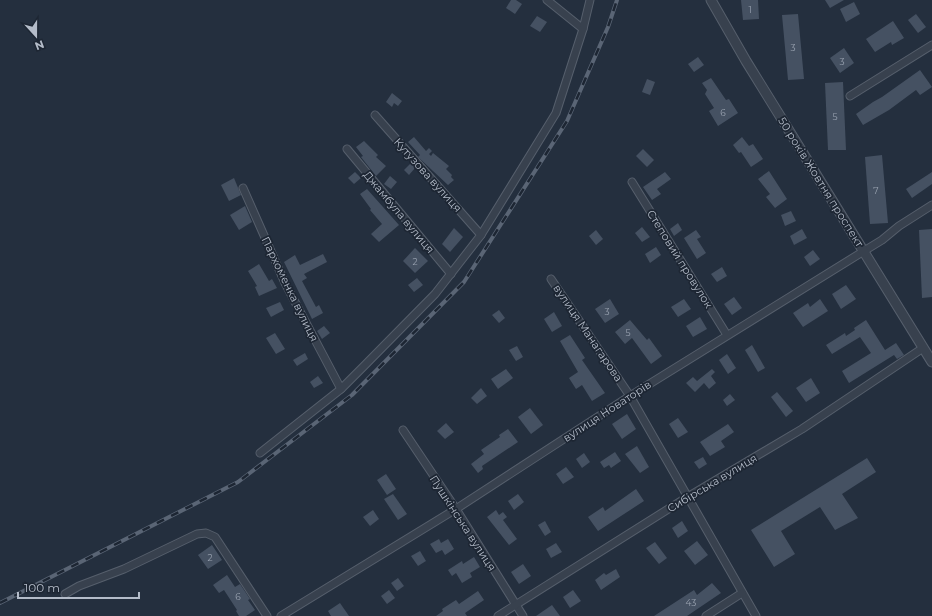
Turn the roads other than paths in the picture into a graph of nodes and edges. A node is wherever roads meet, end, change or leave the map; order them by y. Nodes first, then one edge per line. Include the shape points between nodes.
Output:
1 (547, 0) edge
2 (590, 0) edge
3 (711, 0) edge
4 (583, 29) junction
5 (932, 45) edge
6 (850, 96) dead end
7 (374, 115) dead end
8 (348, 149) dead end
9 (632, 182) dead end
10 (243, 188) dead end
11 (932, 205) edge
12 (481, 235) junction
13 (864, 251) junction
14 (451, 274) junction
15 (551, 279) dead end
16 (727, 335) junction
17 (923, 348) junction
18 (932, 362) edge
19 (340, 389) junction
20 (630, 396) junction
21 (403, 430) dead end
22 (260, 453) dead end
23 (689, 496) junction
24 (456, 509) junction
25 (742, 593) junction
26 (65, 594) dead end
27 (516, 605) junction
28 (267, 616) edge
29 (281, 616) edge
30 (498, 616) edge
31 (523, 616) edge
32 (706, 616) edge
33 (756, 616) edge

1 - 4 street
2 - 4 street
3 - 13 street, 50 років Жовтня проспект
4 - 12 street via 556,113
5 - 6 street
7 - 12 street, Кутузова вулиця
8 - 14 street, Джамбула вулиця
9 - 16 street, Степовий провулок
10 - 19 street, Пархоменка вулиця via 285,283
11 - 13 street, вулиця Новаторів
12 - 14 street
13 - 16 street, вулиця Новаторів
13 - 17 street, 50 років Жовтня проспект
14 - 19 street via 435,294
15 - 20 street, вулиця Манагарова
16 - 20 street, вулиця Новаторів
17 - 18 street, 50 років Жовтня проспект
17 - 23 street, Сибірська вулиця via 802,429
19 - 22 street
20 - 23 street, вулиця Манагарова
20 - 24 street, вулиця Новаторів
21 - 24 street, Пушкінська вулиця
23 - 25 street, вулиця Манагарова
23 - 27 street, Сибірська вулиця
24 - 27 street, Пушкінська вулиця
24 - 29 street, вулиця Новаторів
25 - 32 street
25 - 33 street, вулиця Манагарова
26 - 28 street via 197,534 206,533 215,537
27 - 30 street, Сибірська вулиця
27 - 31 street, Пушкінська вулиця

